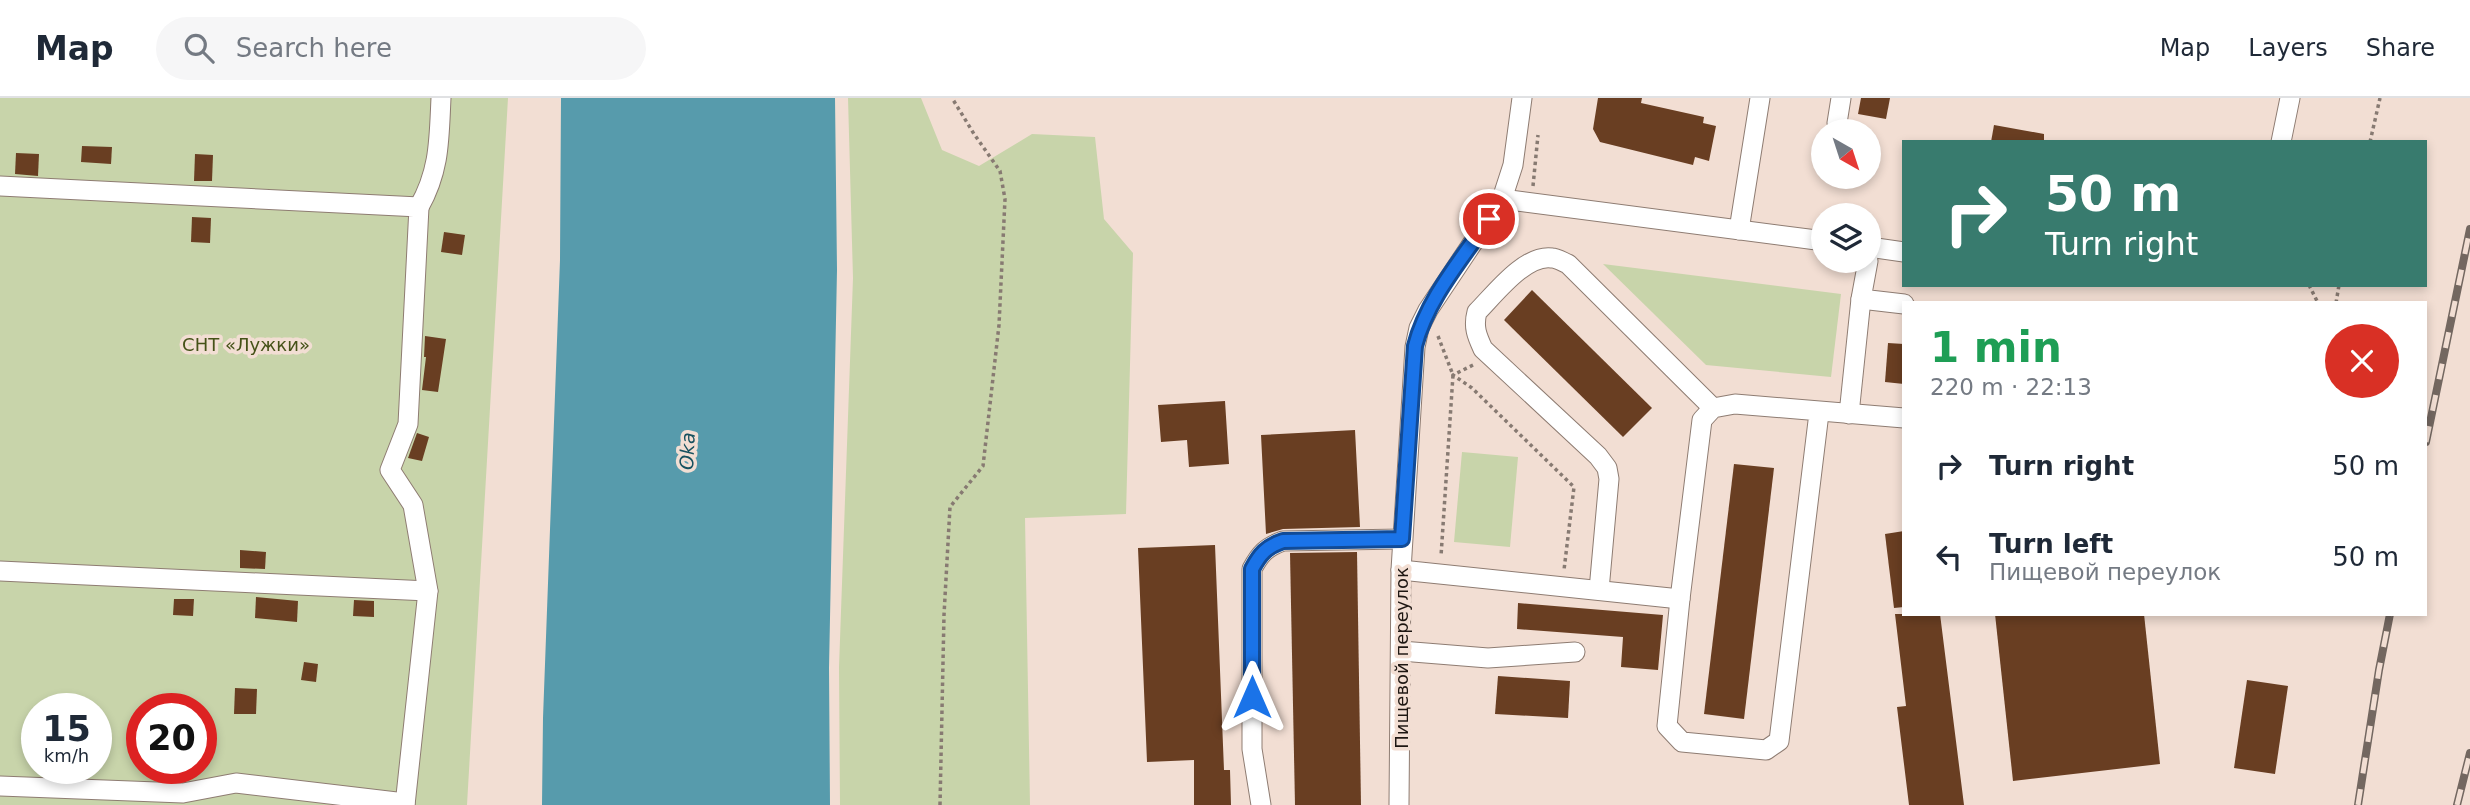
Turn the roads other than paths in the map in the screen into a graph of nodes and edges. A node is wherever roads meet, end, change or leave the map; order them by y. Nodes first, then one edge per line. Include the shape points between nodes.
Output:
1 (441, 98) edge
2 (1522, 98) edge
3 (1760, 98) edge
4 (1841, 98) edge
5 (2290, 98) edge
6 (1838, 119) edge
7 (2281, 140) edge
8 (0, 186) edge
9 (1502, 200) junction
10 (419, 206) junction
11 (1739, 230) junction
12 (1811, 239) edge
13 (1881, 252) edge
14 (1902, 252) edge
15 (1865, 273) edge
16 (1861, 299) junction
17 (1902, 304) edge
18 (1713, 408) junction
19 (1819, 412) junction
20 (1849, 414) junction
21 (1902, 418) edge
22 (1402, 539) junction
23 (1401, 570) junction
24 (0, 571) edge
25 (1599, 590) junction
26 (428, 591) junction
27 (1680, 599) junction
28 (1401, 651) junction
29 (1575, 652) dead end
30 (0, 786) edge
31 (405, 804) edge
32 (1261, 805) edge
33 (1399, 805) edge

1 - 10 street via 438,156 431,186
2 - 9 street, Пищевой переулок via 1513,164
3 - 11 street
4 - 6 street
5 - 7 street
8 - 10 street
9 - 11 street
9 - 22 street, Пищевой переулок via 1419,328
10 - 26 street via 408,424 390,470 413,505
11 - 12 street
13 - 14 street
15 - 16 street
16 - 17 street
16 - 20 street
18 - 19 street via 1735,404
18 - 25 street via 1568,264 1552,258 1527,263 1477,312 1474,323 1483,349 1607,468
18 - 27 street via 1702,420
19 - 20 street
19 - 27 street via 1779,741 1766,750 1682,742 1667,726
20 - 21 street
22 - 23 street, Пищевой переулок
22 - 32 street via 1283,541 1261,553 1252,569 1252,749
23 - 25 street
23 - 28 street, Пищевой переулок
24 - 26 street
25 - 27 street
26 - 31 street
28 - 29 street via 1488,658
28 - 33 street, Пищевой переулок
30 - 31 street via 183,793 236,783

